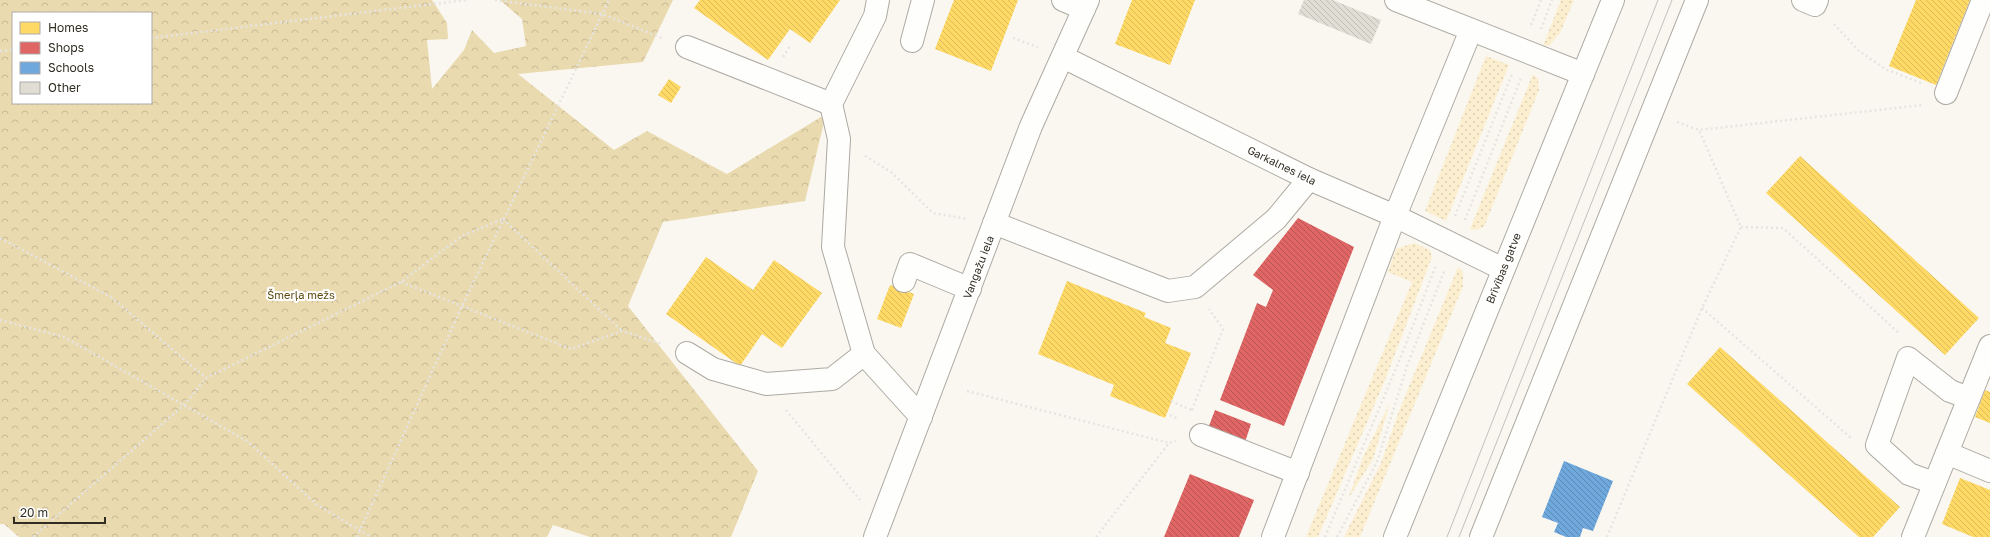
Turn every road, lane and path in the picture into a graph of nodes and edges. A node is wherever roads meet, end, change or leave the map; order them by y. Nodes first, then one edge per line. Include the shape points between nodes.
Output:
1 (466, 0) edge
2 (495, 0) edge
3 (609, 0) edge
4 (878, 0) edge
5 (923, 0) edge
6 (1063, 0) edge
7 (1541, 0) edge
8 (1552, 0) edge
9 (1613, 0) edge
10 (1697, 0) edge
11 (1983, 0) edge
12 (1403, 1) edge
13 (1812, 2) edge
14 (1086, 5) edge
15 (602, 14) junction
16 (1982, 23) edge
17 (1471, 30) junction
18 (152, 38) edge
19 (1013, 38) dead end
20 (912, 41) dead end
21 (687, 47) joint
22 (12, 50) edge
23 (0, 51) edge
24 (1526, 52) junction
25 (1054, 53) junction
26 (1583, 74) junction
27 (1946, 92) junction
28 (832, 104) junction
29 (1673, 120) dead end
30 (1699, 130) junction
31 (839, 139) junction
32 (1309, 179) junction
33 (1395, 216) junction
34 (503, 219) junction
35 (994, 223) junction
36 (1741, 227) junction
37 (0, 238) edge
38 (1450, 243) junction
39 (1502, 270) junction
40 (904, 281) dead end
41 (401, 282) junction
42 (1195, 287) junction
43 (970, 289) junction
44 (462, 306) junction
45 (1702, 308) junction
46 (0, 320) edge
47 (622, 331) junction
48 (1990, 346) edge
49 (687, 353) joint
50 (864, 354) junction
51 (1908, 358) junction
52 (206, 378) junction
53 (766, 384) junction
54 (967, 391) dead end
55 (1969, 398) junction
56 (184, 405) junction
57 (1170, 415) dead end
58 (1189, 416) dead end
59 (921, 417) junction
60 (1181, 420) dead end
61 (1201, 434) joint
62 (1169, 443) junction
63 (1877, 445) junction
64 (1947, 453) junction
65 (1990, 471) edge
66 (1298, 473) junction
67 (1934, 483) junction
68 (361, 529) junction
69 (880, 535) edge
70 (33, 537) edge
71 (357, 537) edge
72 (371, 537) edge
73 (1096, 537) edge
74 (1273, 537) edge
75 (1325, 537) edge
76 (1337, 537) edge
77 (1395, 537) edge
78 (1482, 537) edge
79 (1607, 537) edge
80 (1913, 537) edge

1 - 18 path
2 - 15 path
3 - 15 path
4 - 28 main road via 874,16
5 - 20 main road
6 - 14 main road
7 - 24 path
8 - 24 path
9 - 26 main road, Brīvības gatve
10 - 78 main road
11 - 16 main road
12 - 17 main road
13 - 27 path via 1859,51 1885,69
14 - 25 main road, Vangažu iela
15 - 21 path
15 - 34 path
16 - 27 main road
17 - 24 main road
17 - 33 main road
19 - 25 path
21 - 28 main road
22 - 23 path
24 - 26 main road
24 - 38 path
24 - 38 path
25 - 32 main road, Garkalnes iela
25 - 35 main road, Vangažu iela via 1031,126
26 - 39 main road, Brīvības gatve
27 - 30 path via 1942,102
28 - 31 main road
29 - 30 path
30 - 36 path
31 - 35 path via 891,172 933,213
31 - 50 main road via 833,248
32 - 33 main road, Garkalnes iela
32 - 42 main road via 1276,219
33 - 38 main road, Garkalnes iela
33 - 66 main road
34 - 41 path via 462,236
34 - 44 path
34 - 47 path
35 - 42 main road via 1168,291
35 - 43 main road, Vangažu iela
36 - 45 path
36 - 51 path via 1783,228 1899,334
37 - 52 path via 111,297
38 - 39 main road, Garkalnes iela
38 - 75 path
38 - 76 path via 1377,462
39 - 77 main road, Brīvības gatve
40 - 43 main road via 910,264
41 - 44 path
41 - 52 path
42 - 58 path via 1223,329
43 - 59 main road, Vangažu iela
44 - 47 path via 572,349
44 - 68 path
45 - 63 path via 1860,446
45 - 79 path
46 - 56 path via 64,337
47 - 49 path
48 - 55 main road
49 - 53 main road via 713,369
50 - 53 main road via 832,379
50 - 59 main road
51 - 55 main road via 1950,391
51 - 63 main road
52 - 56 path
53 - 69 path via 865,506
54 - 62 path
55 - 64 main road
56 - 68 path via 247,441 316,504
56 - 70 path
57 - 60 path
59 - 69 main road, Vangažu iela
61 - 62 path
61 - 66 main road
62 - 73 path
63 - 67 main road via 1909,474
64 - 65 main road
64 - 67 main road
66 - 74 main road
67 - 80 main road
68 - 71 path
68 - 72 path

